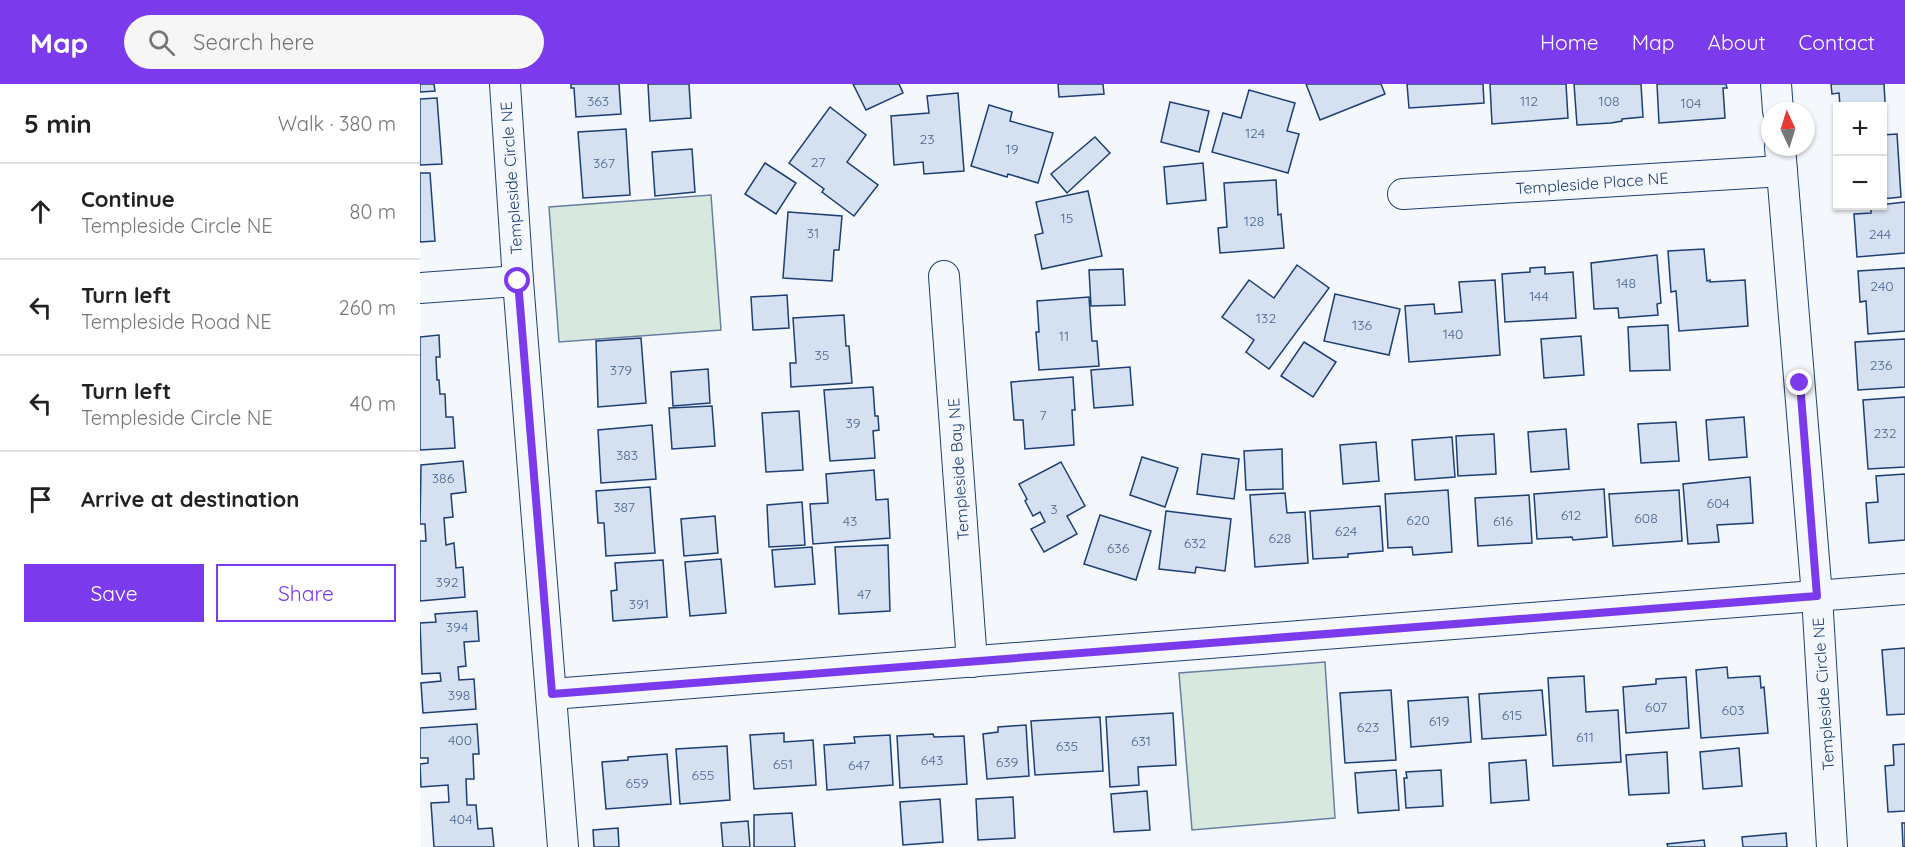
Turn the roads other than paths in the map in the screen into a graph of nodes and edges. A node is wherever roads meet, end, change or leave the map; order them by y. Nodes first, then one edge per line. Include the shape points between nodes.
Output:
1 (505, 84) edge
2 (1776, 84) edge
3 (1777, 102) edge
4 (1781, 159) edge
5 (1403, 194) dead end
6 (944, 276) dead end
7 (518, 281) junction
8 (420, 288) edge
9 (1905, 589) edge
10 (1817, 596) junction
11 (972, 662) junction
12 (552, 694) junction
13 (563, 847) edge
14 (1832, 847) edge

1 - 7 street, Templeside Circle NE
2 - 3 street
4 - 5 street, Templeside Place NE
4 - 10 street, Templeside Circle NE
6 - 11 street, Templeside Bay NE
7 - 8 street
7 - 12 street, Templeside Circle NE
9 - 10 street
10 - 11 street
10 - 14 street, Templeside Circle NE
11 - 12 street
12 - 13 street, Templeside Circle NE

